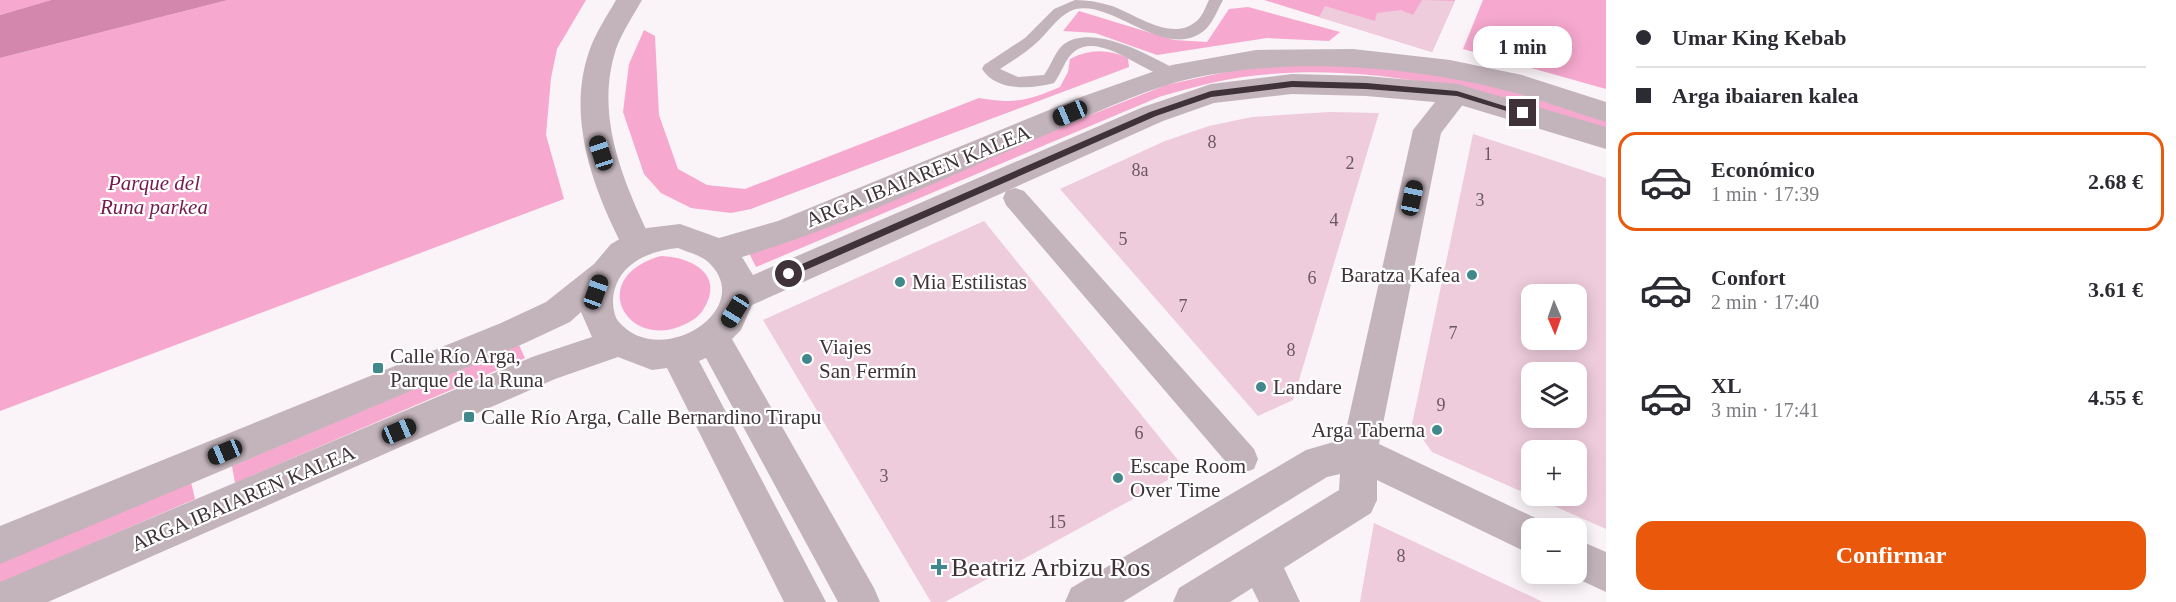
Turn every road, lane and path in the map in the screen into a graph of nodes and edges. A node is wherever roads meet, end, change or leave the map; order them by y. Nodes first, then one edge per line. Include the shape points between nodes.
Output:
1 (629, 0) edge
2 (1216, 0) edge
3 (1451, 73) junction
4 (1172, 74) junction
5 (1606, 112) edge
6 (1606, 138) edge
7 (1015, 198) dead end
8 (637, 244) junction
9 (719, 250) junction
10 (602, 274) junction
11 (740, 296) junction
12 (713, 338) junction
13 (619, 342) junction
14 (677, 353) junction
15 (1359, 453) junction
16 (1244, 459) dead end
17 (1521, 531) edge
18 (0, 545) edge
19 (1259, 561) junction
20 (1587, 563) edge
21 (1606, 572) edge
22 (1, 602) edge
23 (806, 602) edge
24 (860, 602) edge
25 (1085, 602) edge
26 (1193, 602) edge
27 (1281, 602) edge

1 - 8 street via 603,50 594,90 596,137 611,185
2 - 4 lane via 1201,26 1187,35 1164,32 1116,11 1078,3 1061,9 1036,37 989,69 1017,84 1036,83 1049,79 1069,48 1079,42 1091,42 1105,44
3 - 4 street, ARGA IBAIAREN KALEA via 1353,58 1256,59
3 - 5 street, ARGA IBAIAREN KALEA via 1522,85
3 - 6 street, ARGA IBAIAREN KALEA
3 - 11 street, ARGA IBAIAREN KALEA via 1366,86 1292,84 1211,94 1153,114
3 - 15 street via 1427,130
4 - 9 street, ARGA IBAIAREN KALEA via 786,231
7 - 16 street
8 - 9 street via 680,236
8 - 10 street via 611,262
9 - 11 street via 731,263
10 - 13 street via 596,292 596,311 604,328
10 - 18 street via 558,312 513,333
11 - 12 street via 726,326
12 - 14 street
12 - 24 street
13 - 14 street via 636,351
13 - 22 street, ARGA IBAIAREN KALEA via 544,369
14 - 23 street
15 - 17 street
15 - 19 street via 1358,500
15 - 25 street via 1319,462
19 - 26 street
19 - 27 street
20 - 21 street

